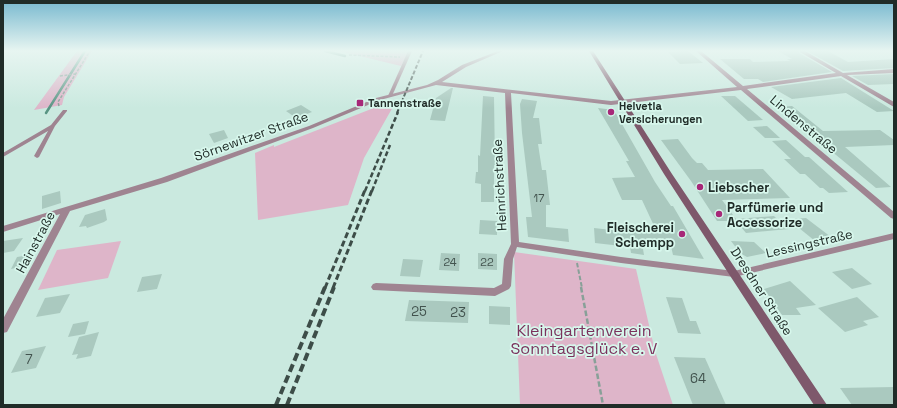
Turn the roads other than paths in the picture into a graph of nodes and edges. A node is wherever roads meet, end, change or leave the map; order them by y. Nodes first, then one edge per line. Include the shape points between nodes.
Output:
1 (401, 70) edge
2 (457, 70) edge
3 (603, 70) edge
4 (721, 70) edge
5 (834, 70) edge
6 (894, 71) edge
7 (841, 74) junction
8 (434, 83) junction
9 (742, 88) junction
10 (508, 92) junction
11 (390, 96) junction
12 (623, 103) junction
13 (894, 105) edge
14 (65, 111) dead end
15 (53, 126) junction
16 (3, 156) edge
17 (37, 156) dead end
18 (67, 209) junction
19 (894, 216) edge
20 (3, 229) edge
21 (894, 236) edge
22 (515, 244) junction
23 (734, 274) junction
24 (376, 287) dead end
25 (3, 329) edge
26 (821, 405) edge

1 - 11 lane
2 - 8 street, Sörnewitzer Straße
3 - 12 main road, Dresdner Straße
4 - 9 street, Lindenstraße
5 - 7 street
6 - 7 street
7 - 9 street
7 - 13 street
8 - 10 street
8 - 11 street, Sörnewitzer Straße
9 - 12 street
9 - 19 street, Lindenstraße
10 - 12 street
10 - 22 street, Heinrichstraße
11 - 18 street, Sörnewitzer Straße via 164,180
12 - 23 main road, Dresdner Straße
14 - 15 lane
15 - 16 lane
15 - 17 lane
18 - 20 street, Sörnewitzer Straße
18 - 25 street, Hainstraße
21 - 23 street, Lessingstraße
22 - 23 street, Lessingstraße
22 - 24 street, Heinrichstraße via 509,251 506,286 494,292
23 - 26 main road, Dresdner Straße

